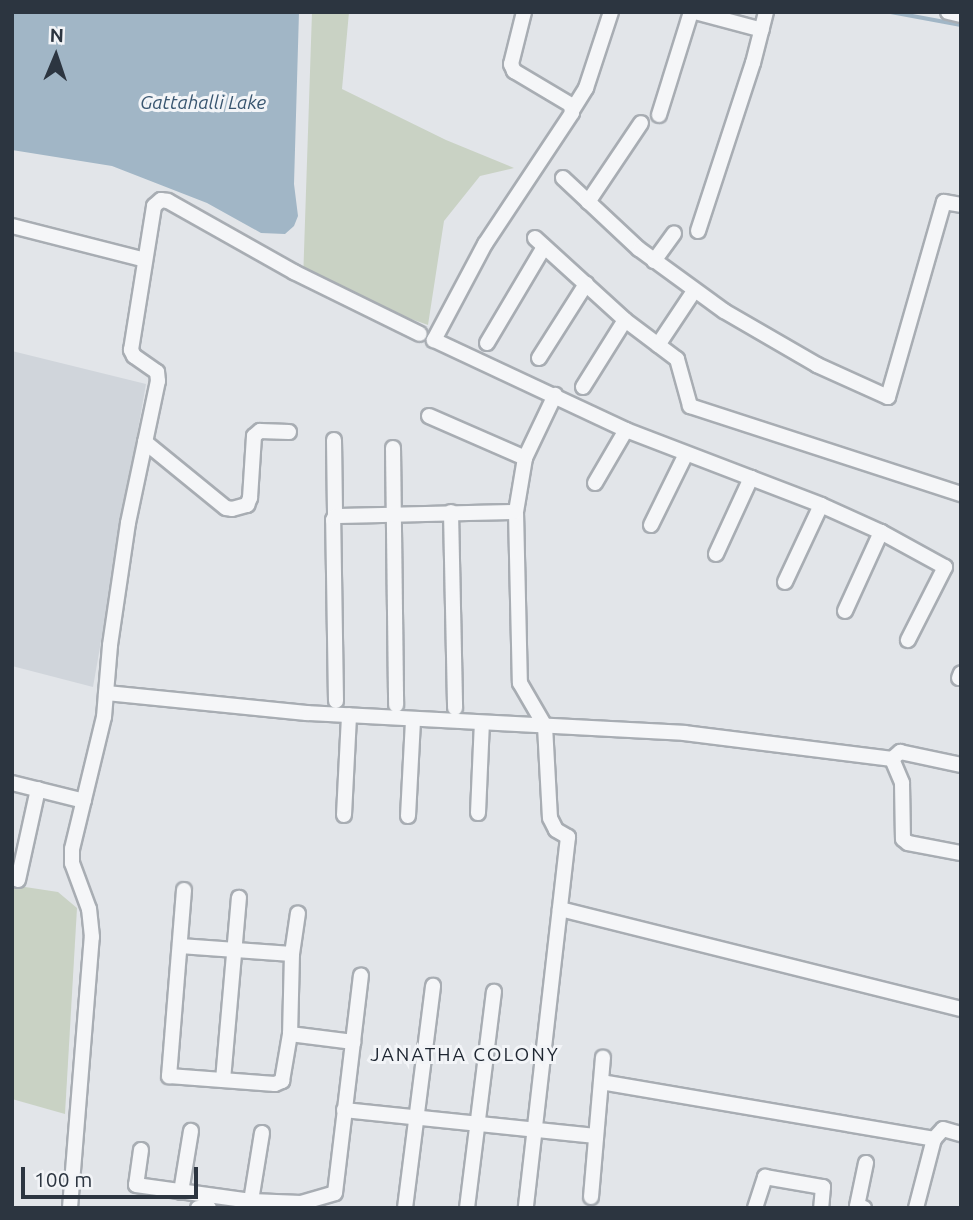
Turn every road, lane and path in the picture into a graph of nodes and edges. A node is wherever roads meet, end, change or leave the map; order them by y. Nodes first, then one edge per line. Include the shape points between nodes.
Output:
1 (524, 12) edge
2 (611, 12) edge
3 (693, 12) edge
4 (766, 12) edge
5 (948, 12) edge
6 (961, 15) edge
7 (762, 30) junction
8 (573, 109) junction
9 (659, 114) dead end
10 (641, 123) dead end
11 (563, 178) dead end
12 (588, 202) junction
13 (961, 205) edge
14 (12, 226) edge
15 (698, 231) dead end
16 (674, 233) dead end
17 (145, 260) junction
18 (654, 261) junction
19 (586, 284) junction
20 (694, 291) junction
21 (625, 320) junction
22 (420, 334) dead end
23 (488, 343) dead end
24 (658, 345) junction
25 (539, 358) dead end
26 (583, 387) dead end
27 (555, 395) junction
28 (429, 416) dead end
29 (626, 429) junction
30 (289, 432) dead end
31 (334, 440) dead end
32 (145, 442) junction
33 (393, 448) dead end
34 (686, 454) junction
35 (525, 458) junction
36 (751, 478) junction
37 (595, 483) dead end
38 (961, 495) edge
39 (821, 505) junction
40 (450, 512) junction
41 (516, 512) junction
42 (394, 513) junction
43 (335, 516) junction
44 (651, 525) dead end
45 (881, 532) junction
46 (716, 554) dead end
47 (785, 582) dead end
48 (845, 611) dead end
49 (908, 640) dead end
50 (106, 693) junction
51 (336, 701) dead end
52 (396, 705) dead end
53 (455, 708) dead end
54 (349, 715) junction
55 (413, 719) junction
56 (482, 723) junction
57 (545, 726) junction
58 (892, 759) junction
59 (961, 765) edge
60 (12, 783) edge
61 (38, 789) junction
62 (84, 801) junction
63 (478, 813) dead end
64 (344, 815) dead end
65 (408, 816) dead end
66 (961, 853) edge
67 (18, 880) dead end
68 (184, 890) dead end
69 (239, 898) dead end
70 (560, 909) junction
71 (298, 913) dead end
72 (180, 946) junction
73 (235, 950) junction
74 (292, 954) junction
75 (361, 976) dead end
76 (433, 986) dead end
77 (494, 992) dead end
78 (961, 1009) edge
79 (290, 1034) junction
80 (353, 1042) junction
81 (603, 1058) dead end
82 (223, 1080) junction
83 (601, 1082) junction
84 (344, 1110) junction
85 (418, 1118) junction
86 (477, 1125) junction
87 (191, 1130) dead end
88 (536, 1131) junction
89 (262, 1133) dead end
90 (961, 1135) edge
91 (596, 1136) junction
92 (934, 1139) junction
93 (141, 1150) dead end
94 (866, 1163) dead end
95 (181, 1192) junction
96 (591, 1197) dead end
97 (251, 1201) junction
98 (70, 1208) edge
99 (198, 1208) edge
100 (209, 1208) edge
101 (405, 1208) edge
102 (467, 1208) edge
103 (526, 1208) edge
104 (755, 1208) edge
105 (821, 1208) edge
106 (864, 1208) edge
107 (915, 1208) edge

1 - 8 street via 510,57 514,71
2 - 8 street via 586,88
3 - 7 street
3 - 9 street
4 - 7 street
5 - 6 street
7 - 15 street
8 - 27 street via 485,244 433,340
10 - 12 street
11 - 12 street
12 - 18 street
13 - 20 street via 944,202 888,397 785,349
14 - 17 street
16 - 18 street
17 - 22 street via 155,206 168,201 294,272
17 - 32 street via 131,342 134,356 152,368 158,381
18 - 20 street
19 - 21 street
19 - 23 street via 540,242
19 - 25 street
20 - 24 street
21 - 24 street
21 - 26 street
24 - 38 street via 677,359 690,406
27 - 29 street
27 - 35 street
28 - 35 street
29 - 34 street
29 - 37 street
30 - 32 street via 260,431 254,436 250,498 247,505 232,509
31 - 43 street
32 - 50 street via 128,523
33 - 42 street
34 - 36 street
34 - 44 street
35 - 41 street
36 - 39 street
36 - 46 street
39 - 45 street
39 - 47 street
40 - 41 street
40 - 42 street
40 - 53 street
41 - 57 street via 520,683
42 - 43 street
42 - 52 street
43 - 51 street
45 - 48 street
45 - 49 street via 945,566
50 - 54 street
50 - 62 street
54 - 55 street
54 - 64 street
55 - 56 street
55 - 65 street
56 - 57 street
56 - 63 street
57 - 58 street via 684,733
57 - 70 street via 550,818 556,830 568,837
58 - 59 street via 900,752
58 - 66 street via 902,783 904,839
60 - 61 street
61 - 62 street
61 - 67 street
62 - 98 street via 72,863 89,909 92,937
68 - 72 street
69 - 73 street
70 - 78 street
70 - 88 street
71 - 74 street
72 - 73 street
72 - 82 street via 169,1076
73 - 74 street
73 - 82 street
74 - 79 street
75 - 80 street
76 - 85 street
77 - 86 street
79 - 80 street
79 - 82 street via 282,1081
80 - 84 street
81 - 83 street
83 - 91 street
83 - 92 street
84 - 85 street
84 - 97 street via 335,1193 301,1203
85 - 86 street
85 - 101 street
86 - 88 street
86 - 102 street
87 - 95 street
88 - 91 street
88 - 103 street
89 - 97 street
90 - 92 street via 943,1129
91 - 96 street
92 - 107 street
93 - 95 street via 136,1185
94 - 106 street via 858,1206
95 - 97 street
99 - 100 street
104 - 105 street via 765,1177 823,1187

